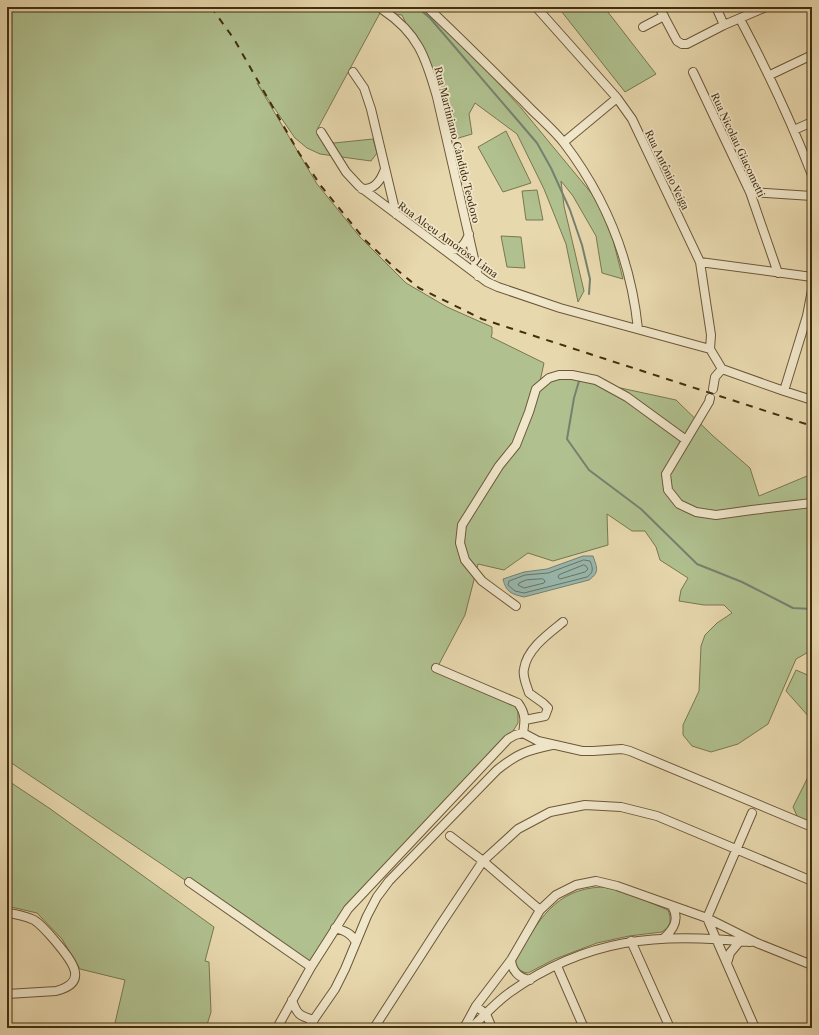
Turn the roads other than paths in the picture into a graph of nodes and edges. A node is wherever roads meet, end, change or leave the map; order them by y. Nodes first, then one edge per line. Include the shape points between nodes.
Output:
1 (427, 7) edge
2 (536, 7) edge
3 (659, 7) edge
4 (716, 7) edge
5 (766, 7) edge
6 (384, 10) dead end
7 (664, 16) junction
8 (740, 19) junction
9 (724, 25) junction
10 (643, 27) dead end
11 (812, 55) edge
12 (353, 72) dead end
13 (693, 72) dead end
14 (770, 75) junction
15 (617, 98) junction
16 (812, 122) edge
17 (794, 130) junction
18 (321, 132) dead end
19 (564, 142) junction
20 (385, 169) junction
21 (812, 175) edge
22 (362, 189) junction
23 (750, 192) junction
24 (812, 196) edge
25 (396, 214) junction
26 (469, 234) junction
27 (441, 248) junction
28 (700, 262) junction
29 (778, 273) junction
30 (478, 276) junction
31 (812, 277) edge
32 (812, 290) edge
33 (810, 317) edge
34 (638, 329) junction
35 (710, 349) junction
36 (722, 369) junction
37 (713, 389) dead end
38 (784, 391) junction
39 (710, 398) dead end
40 (812, 400) edge
41 (686, 440) junction
42 (812, 503) edge
43 (516, 606) dead end
44 (563, 622) dead end
45 (436, 668) dead end
46 (525, 720) junction
47 (524, 733) junction
48 (557, 744) junction
49 (752, 813) dead end
50 (812, 827) edge
51 (450, 836) dead end
52 (736, 850) junction
53 (483, 861) junction
54 (812, 881) edge
55 (188, 882) dead end
56 (672, 906) junction
57 (540, 910) junction
58 (7, 913) edge
59 (707, 918) junction
60 (335, 928) junction
61 (664, 938) junction
62 (716, 938) junction
63 (631, 941) junction
64 (740, 941) junction
65 (356, 942) junction
66 (756, 943) junction
67 (511, 960) junction
68 (727, 963) junction
69 (812, 965) edge
70 (557, 966) junction
71 (311, 967) junction
72 (530, 980) junction
73 (7, 994) edge
74 (292, 1000) junction
75 (476, 1006) junction
76 (486, 1014) junction
77 (314, 1020) junction
78 (277, 1028) edge
79 (308, 1028) edge
80 (374, 1028) edge
81 (464, 1028) edge
82 (471, 1028) edge
83 (492, 1028) edge
84 (584, 1028) edge
85 (670, 1028) edge
86 (755, 1028) edge

1 - 19 street
2 - 15 street, Rua Antônio Veiga
3 - 7 street
4 - 9 street
5 - 8 street
6 - 26 street, Rua Martiniano Cândido Teodoro via 408,30 423,54 438,97
7 - 9 street via 677,41 682,44 687,44
7 - 10 street
8 - 9 street
8 - 14 street
11 - 14 street
12 - 20 street via 364,88 371,109
13 - 23 street, Rua Nicolau Giacometti
14 - 17 street
15 - 19 street
15 - 28 street, Rua Antônio Veiga via 632,119
16 - 17 street
17 - 21 street
18 - 22 street, Rua Alceu Amoroso Lima via 346,172
19 - 34 street via 601,200 616,237 632,288
20 - 22 street via 377,184
20 - 25 street
22 - 25 street, Rua Alceu Amoroso Lima
23 - 24 street
23 - 29 street, Rua Nicolau Giacometti
25 - 27 street, Rua Alceu Amoroso Lima
26 - 27 street via 463,247 455,250
26 - 30 street, Rua Martiniano Cândido Teodoro
27 - 30 street, Rua Alceu Amoroso Lima
28 - 29 street
28 - 35 street, Rua Antônio Veiga via 711,335
29 - 31 street
30 - 34 street, Rua Alceu Amoroso Lima via 498,287 560,308
32 - 33 street
33 - 38 street
34 - 35 street, Rua Alceu Amoroso Lima
35 - 36 street
36 - 37 street via 716,377
36 - 38 street
38 - 40 street
39 - 41 street
41 - 42 street via 666,474 668,490 678,504 696,512 716,515
41 - 43 street via 627,397 596,380 560,375 549,378 536,389 516,445 499,466 462,525 460,543 465,560 482,581
44 - 46 street via 545,636 528,656 523,670 529,693 548,708 545,716
45 - 46 street via 518,703 524,710
46 - 47 street
47 - 48 street via 538,741
47 - 60 street via 508,739 348,909
48 - 50 street via 582,751 630,751
48 - 65 street via 514,757 497,770 389,881 377,897
49 - 52 street
51 - 53 street
52 - 53 street via 657,816 622,807 585,804 550,812 518,829
52 - 54 street
52 - 59 street
53 - 57 street
53 - 80 street
55 - 71 street
56 - 57 street via 596,881 569,888 556,895
56 - 59 street
56 - 61 street via 676,923
57 - 67 street
58 - 73 street via 35,921 71,960 75,976 72,982 56,991
59 - 62 street
59 - 66 street
60 - 65 street via 348,932
60 - 71 street
61 - 62 street
61 - 63 street
62 - 64 street
62 - 68 street
63 - 70 street via 598,948
63 - 85 street
64 - 66 street
64 - 68 street via 730,953
65 - 77 street via 335,990
66 - 69 street
67 - 72 street via 517,973
67 - 75 street
68 - 86 street
70 - 72 street
70 - 84 street
71 - 74 street
72 - 76 street via 508,994
74 - 77 street via 300,1015
74 - 78 street
75 - 76 street
75 - 81 street
76 - 82 street
76 - 83 street
77 - 79 street

